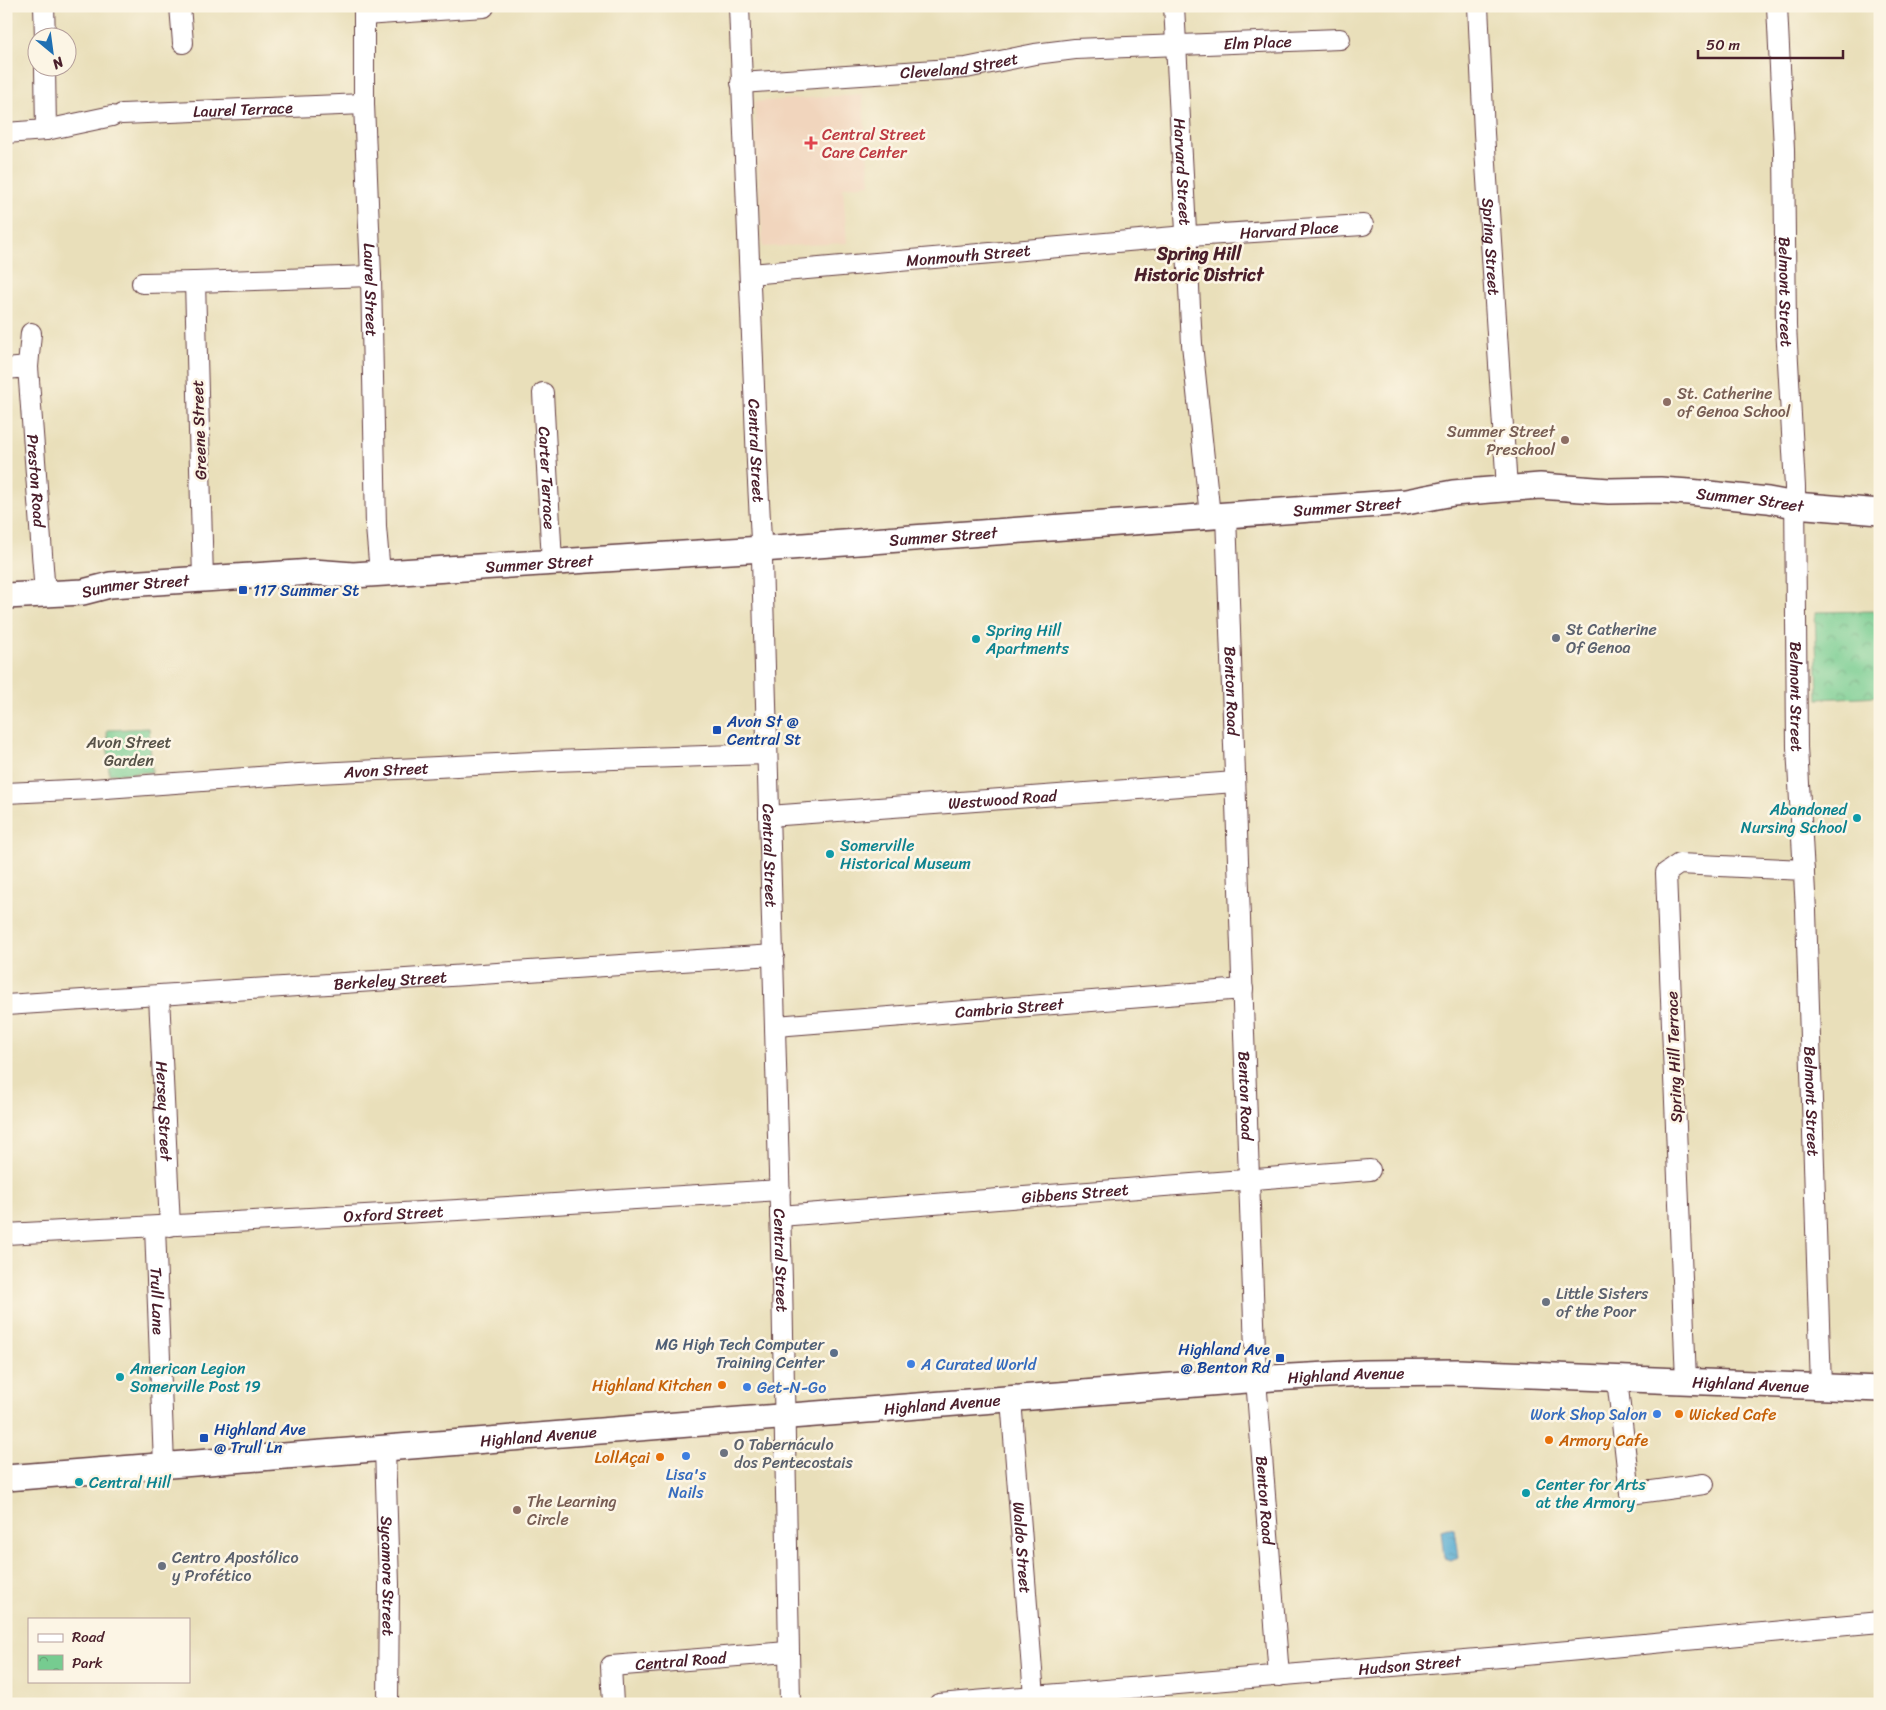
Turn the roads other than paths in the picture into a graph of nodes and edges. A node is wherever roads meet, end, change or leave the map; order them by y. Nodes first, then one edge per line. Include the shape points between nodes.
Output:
1 (44, 6) edge
2 (180, 6) edge
3 (739, 6) edge
4 (1174, 6) edge
5 (1478, 6) edge
6 (1778, 6) edge
7 (484, 7) edge
8 (364, 11) edge
9 (45, 28) edge
10 (1340, 39) dead end
11 (183, 43) dead end
12 (1176, 44) junction
13 (45, 78) edge
14 (741, 83) junction
15 (364, 104) junction
16 (46, 130) junction
17 (6, 133) edge
18 (1363, 226) dead end
19 (1186, 236) junction
20 (750, 274) junction
21 (371, 276) junction
22 (195, 282) junction
23 (142, 283) dead end
24 (32, 333) dead end
25 (28, 367) junction
26 (6, 369) edge
27 (543, 393) dead end
28 (1506, 488) junction
29 (1795, 505) junction
30 (1880, 512) edge
31 (1218, 515) junction
32 (762, 549) junction
33 (552, 562) junction
34 (380, 573) junction
35 (203, 579) junction
36 (45, 594) junction
37 (6, 596) edge
38 (767, 754) junction
39 (1235, 782) junction
40 (6, 793) edge
41 (769, 816) junction
42 (1804, 870) junction
43 (774, 955) junction
44 (1243, 988) junction
45 (159, 996) junction
46 (6, 1005) edge
47 (776, 1026) junction
48 (1370, 1170) dead end
49 (1249, 1179) junction
50 (780, 1190) junction
51 (780, 1216) junction
52 (163, 1227) junction
53 (6, 1234) edge
54 (1256, 1379) junction
55 (1617, 1379) junction
56 (1686, 1381) junction
57 (1821, 1387) junction
58 (1880, 1389) edge
59 (1011, 1399) junction
60 (784, 1416) junction
61 (385, 1448) junction
62 (164, 1465) junction
63 (6, 1478) edge
64 (1704, 1484) dead end
65 (1880, 1622) edge
66 (787, 1652) junction
67 (1279, 1676) junction
68 (1034, 1696) junction
69 (388, 1704) edge
70 (613, 1704) edge
71 (790, 1704) edge
72 (939, 1704) edge

1 - 9 street
2 - 11 street
3 - 14 street, Central Street
4 - 12 street, Harvard Street
5 - 28 street, Spring Street
6 - 29 street, Belmont Street via 1786,326
7 - 8 street
8 - 15 street, Laurel Street
10 - 12 street, Elm Place
12 - 14 street, Cleveland Street via 1075,49 966,68
12 - 19 street, Harvard Street
13 - 16 street
14 - 20 street, Central Street
15 - 16 street, Laurel Terrace via 117,115
15 - 21 street, Laurel Street
16 - 17 street, Laurel Terrace
18 - 19 street, Harvard Place
19 - 20 street, Monmouth Street
19 - 31 street, Harvard Street via 1192,344
20 - 32 street, Central Street
21 - 22 street
21 - 34 street, Laurel Street via 376,527
22 - 23 street
22 - 35 street, Greene Street
24 - 25 street, Preston Road
25 - 26 street
25 - 36 street, Preston Road
27 - 33 street, Carter Terrace
28 - 29 main road, Summer Street via 1668,490
28 - 31 main road, Summer Street via 1406,502
29 - 30 main road, Summer Street
29 - 42 street, Belmont Street via 1797,747
31 - 32 main road, Summer Street
31 - 39 street, Benton Road
32 - 33 main road, Summer Street
32 - 38 street, Central Street
33 - 34 main road, Summer Street
34 - 35 main road, Summer Street via 320,572
35 - 36 main road, Summer Street via 110,585 83,592
36 - 37 main road, Summer Street
38 - 40 street, Avon Street via 348,772
38 - 41 street, Central Street
39 - 41 street, Westwood Road
39 - 44 street, Benton Road
41 - 43 street, Central Street
42 - 56 street, Spring Hill Terrace via 1679,864 1666,872
42 - 57 street, Belmont Street
43 - 45 street, Berkeley Street
43 - 47 street, Central Street
44 - 47 street, Cambria Street
44 - 49 street, Benton Road
45 - 46 street, Berkeley Street
45 - 52 street, Hersey Street
47 - 50 street, Central Street
48 - 49 street, Gibbens Street
49 - 51 street, Gibbens Street
49 - 54 street, Benton Road
50 - 51 street, Central Street
50 - 52 street, Oxford Street
51 - 60 street, Central Street
52 - 53 street, Oxford Street
52 - 62 street, Trull Lane
54 - 55 main road, Highland Avenue via 1426,1372
54 - 59 main road, Highland Avenue
54 - 67 street, Benton Road
55 - 56 main road, Highland Avenue
55 - 64 street via 1630,1494
56 - 57 main road, Highland Avenue
57 - 58 main road, Highland Avenue
59 - 60 main road, Highland Avenue
59 - 68 street, Waldo Street
60 - 61 main road, Highland Avenue
60 - 66 street, Central Street
61 - 62 main road, Highland Avenue
61 - 69 street, Sycamore Street
62 - 63 main road, Highland Avenue
65 - 67 street, Hudson Street
66 - 70 street, Central Road via 611,1666
66 - 71 street, Central Street
67 - 68 street, Hudson Street
68 - 72 street, Hudson Street

